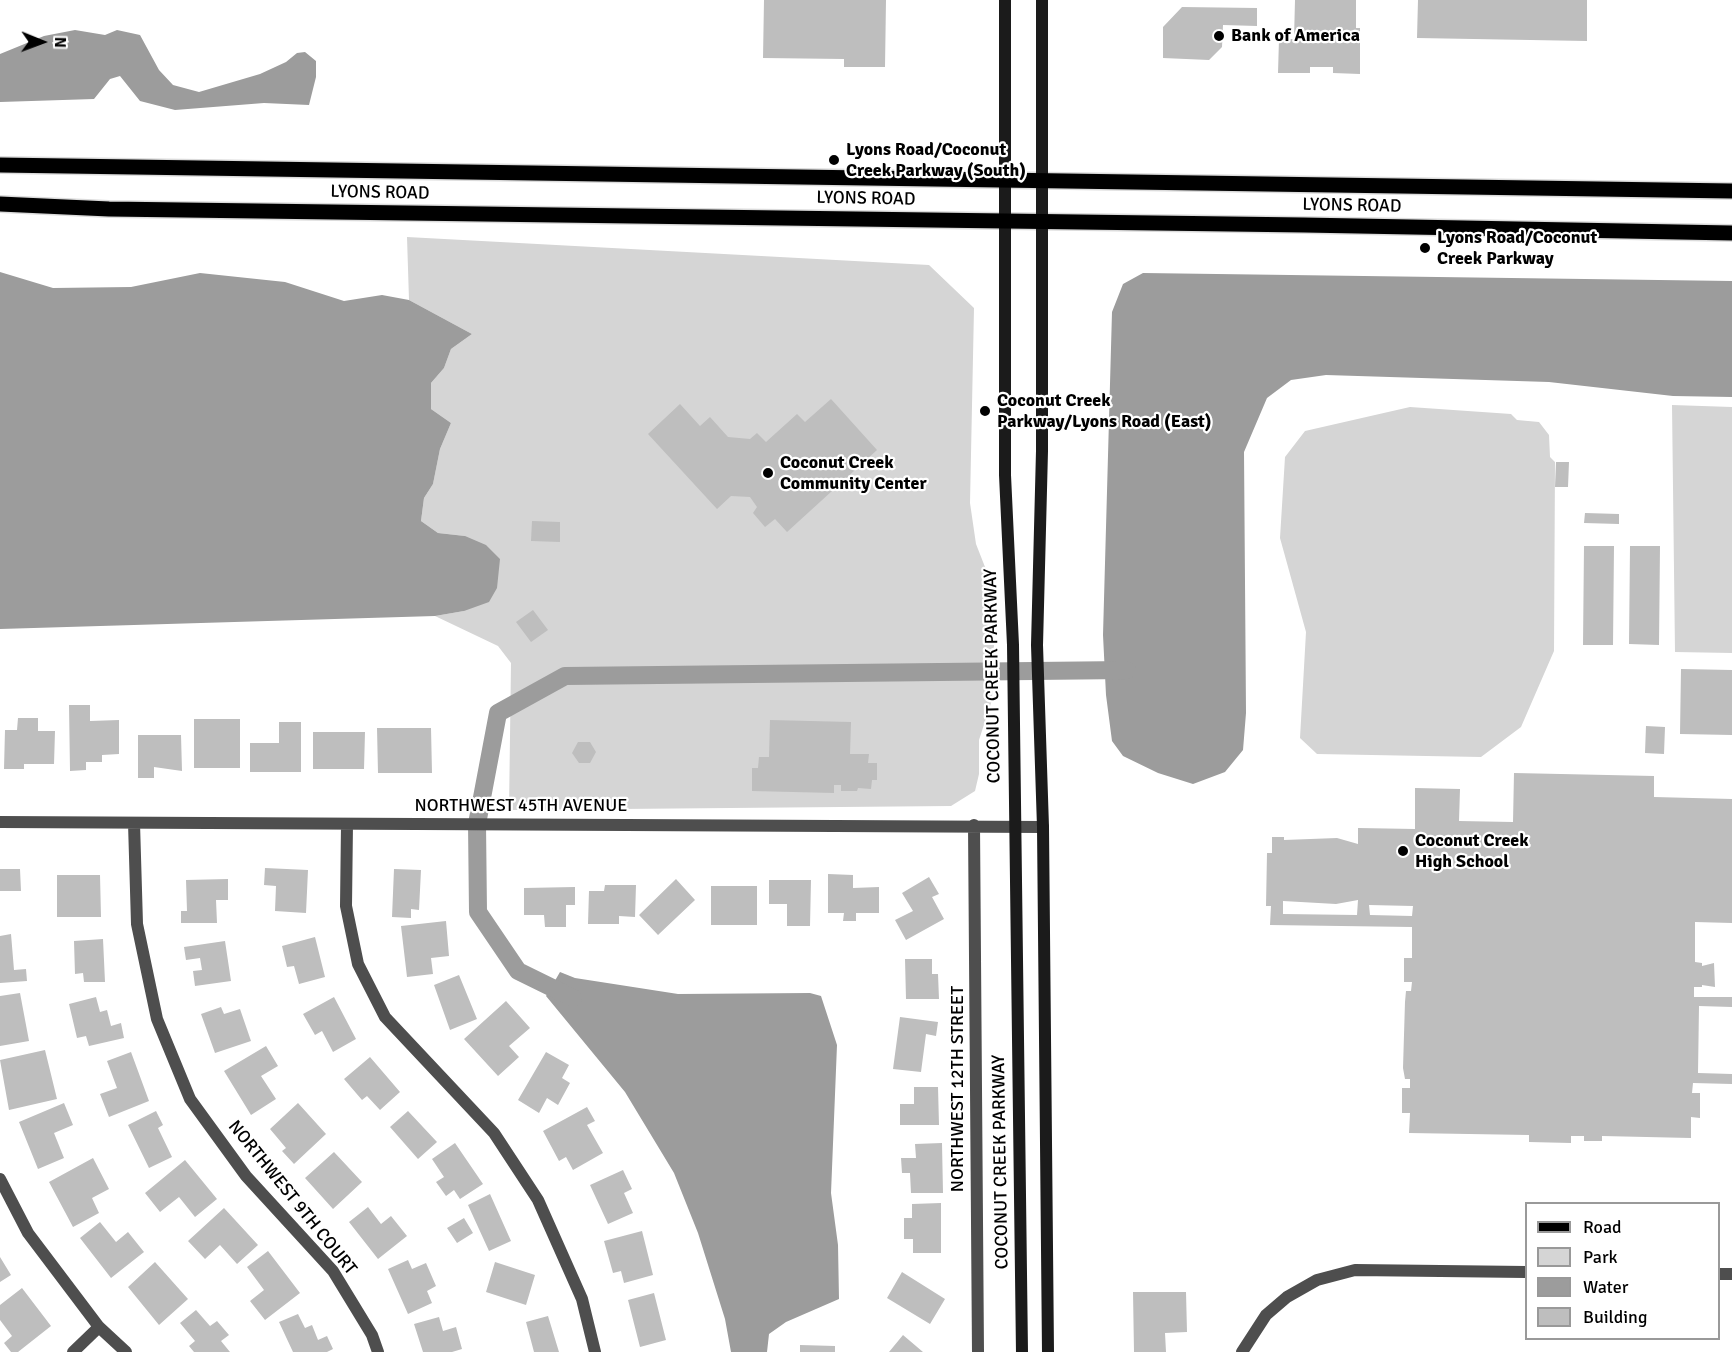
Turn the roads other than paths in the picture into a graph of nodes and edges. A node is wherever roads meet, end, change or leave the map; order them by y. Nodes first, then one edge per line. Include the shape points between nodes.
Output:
1 (1005, 0) edge
2 (1042, 0) edge
3 (0, 165) edge
4 (1042, 181) junction
5 (1004, 182) junction
6 (1732, 191) edge
7 (0, 204) edge
8 (1004, 221) junction
9 (1041, 221) junction
10 (1732, 233) edge
11 (0, 822) edge
12 (134, 823) junction
13 (347, 824) junction
14 (975, 825) junction
15 (1014, 826) junction
16 (1043, 827) junction
17 (0, 1179) edge
18 (1525, 1272) edge
19 (99, 1327) junction
20 (73, 1352) edge
21 (126, 1352) edge
22 (378, 1352) edge
23 (595, 1352) edge
24 (978, 1352) edge
25 (1022, 1352) edge
26 (1048, 1352) edge
27 (1242, 1352) edge

1 - 5 main road, COCONUT CREEK PARKWAY
2 - 4 main road
3 - 5 main road, LYONS ROAD
4 - 5 main road, LYONS ROAD
4 - 6 main road, LYONS ROAD
4 - 9 main road
5 - 8 main road, COCONUT CREEK PARKWAY
7 - 8 main road, LYONS ROAD via 109,209
8 - 9 main road, LYONS ROAD
8 - 15 main road, COCONUT CREEK PARKWAY via 1005,475 1013,645
9 - 10 main road, LYONS ROAD
9 - 16 main road via 1038,645
11 - 12 street, NORTHWEST 45TH AVENUE
12 - 13 street, NORTHWEST 45TH AVENUE
12 - 22 street, NORTHWEST 9TH COURT via 139,935 157,1019 190,1099 246,1176 333,1271 372,1335
13 - 14 street, NORTHWEST 45TH AVENUE
13 - 23 street via 346,906 358,964 385,1017 494,1133 538,1200 582,1299
14 - 15 street, NORTHWEST 45TH AVENUE
14 - 24 street, NORTHWEST 12TH STREET
15 - 16 street, NORTHWEST 45TH AVENUE
15 - 25 main road, COCONUT CREEK PARKWAY
16 - 26 main road
17 - 19 street via 28,1233
18 - 27 street via 1355,1270 1317,1280 1266,1315
19 - 20 street
19 - 21 street

